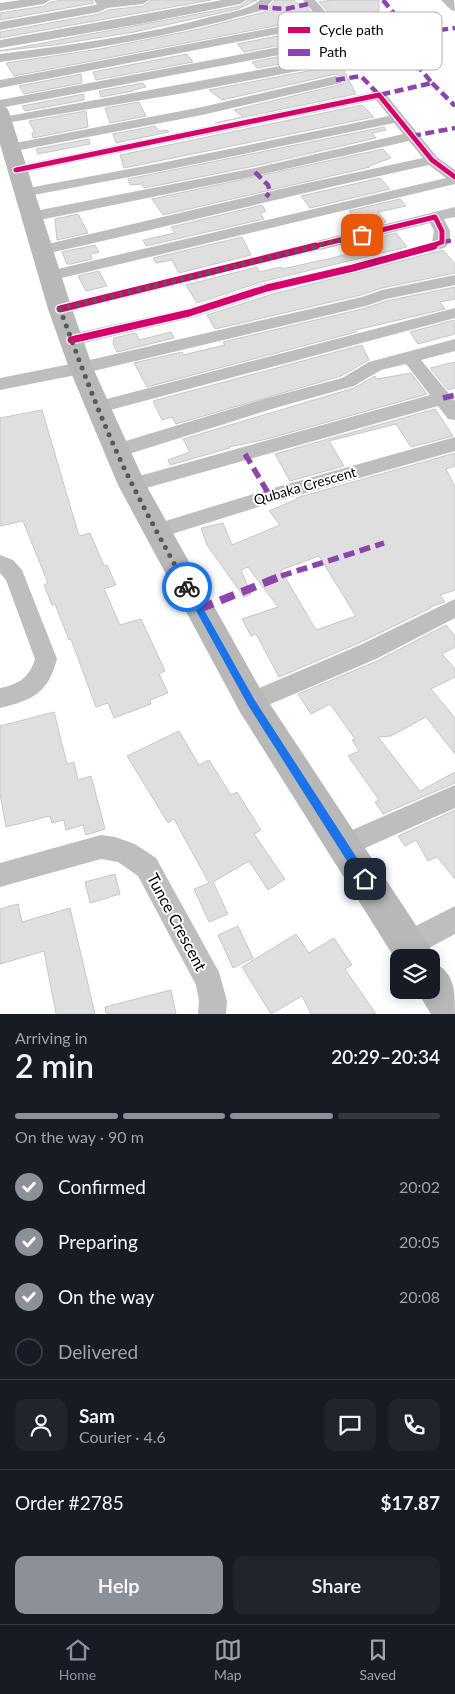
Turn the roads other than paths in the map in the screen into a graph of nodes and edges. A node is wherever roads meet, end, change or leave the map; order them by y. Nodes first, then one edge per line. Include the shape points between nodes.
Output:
1 (44, 0) edge
2 (143, 0) edge
3 (240, 0) edge
4 (267, 0) edge
5 (308, 0) edge
6 (447, 0) edge
7 (102, 3) edge
8 (0, 7) edge
9 (455, 7) edge
10 (319, 12) edge
11 (0, 26) edge
12 (278, 30) edge
13 (134, 37) junction
14 (0, 44) edge
15 (278, 51) edge
16 (149, 54) junction
17 (0, 58) edge
18 (284, 70) edge
19 (169, 72) junction
20 (336, 80) dead end
21 (0, 84) edge
22 (184, 90) junction
23 (199, 111) junction
24 (1, 113) edge
25 (397, 118) junction
26 (209, 131) junction
27 (412, 136) junction
28 (10, 148) junction
29 (224, 153) junction
30 (432, 160) junction
31 (16, 170) junction
32 (455, 179) edge
33 (23, 193) junction
34 (455, 212) edge
35 (30, 217) junction
36 (435, 217) junction
37 (41, 250) junction
38 (49, 276) junction
39 (455, 280) edge
40 (60, 309) junction
41 (455, 313) edge
42 (71, 340) junction
43 (455, 345) edge
44 (410, 357) junction
45 (81, 368) junction
46 (0, 384) edge
47 (443, 398) junction
48 (98, 407) junction
49 (455, 414) edge
50 (455, 444) edge
51 (116, 450) junction
52 (132, 485) junction
53 (156, 531) junction
54 (0, 563) edge
55 (455, 608) edge
56 (0, 698) edge
57 (251, 702) junction
58 (455, 796) edge
59 (343, 846) junction
60 (0, 875) edge
61 (455, 919) edge
62 (411, 949) edge
63 (415, 949) edge
64 (440, 993) edge
65 (212, 1014) edge
66 (454, 1014) edge

1 - 8 street
2 - 7 street
3 - 14 street
4 - 13 street via 259,7 207,22
5 - 10 street
6 - 9 street
7 - 11 street via 98,8
12 - 16 street
13 - 16 street
13 - 17 street
15 - 19 street
16 - 19 street
16 - 21 street
18 - 22 street
19 - 22 street
19 - 24 street
20 - 23 street
22 - 23 street
22 - 24 street
23 - 26 street
23 - 28 street
24 - 28 main road
25 - 26 street via 379,95
25 - 27 street
25 - 29 street
26 - 29 street
26 - 31 street
27 - 30 street
27 - 35 street via 256,172
28 - 31 main road
29 - 33 street
30 - 32 street
30 - 37 street
31 - 33 main road
32 - 38 street via 219,238
33 - 35 main road
34 - 36 street
35 - 37 main road
36 - 40 street
36 - 42 street via 443,236 438,245 267,288 188,313
37 - 38 main road
38 - 40 main road
39 - 45 street via 382,294 358,303
40 - 42 main road
41 - 48 street
42 - 45 main road
43 - 44 street
44 - 47 street
44 - 51 street via 375,366 348,382
45 - 46 street
45 - 48 main road
47 - 49 street
47 - 52 street
48 - 51 main road
50 - 53 street, Qubaka Crescent
51 - 52 main road
52 - 53 main road
53 - 57 main road
54 - 56 street via 15,576 46,659 38,682 28,690
55 - 57 street via 368,652
57 - 59 main road
58 - 59 street
59 - 62 main road
60 - 65 street, Tunce Crescent via 101,846 133,855 147,867 209,982
61 - 63 street
64 - 66 main road

